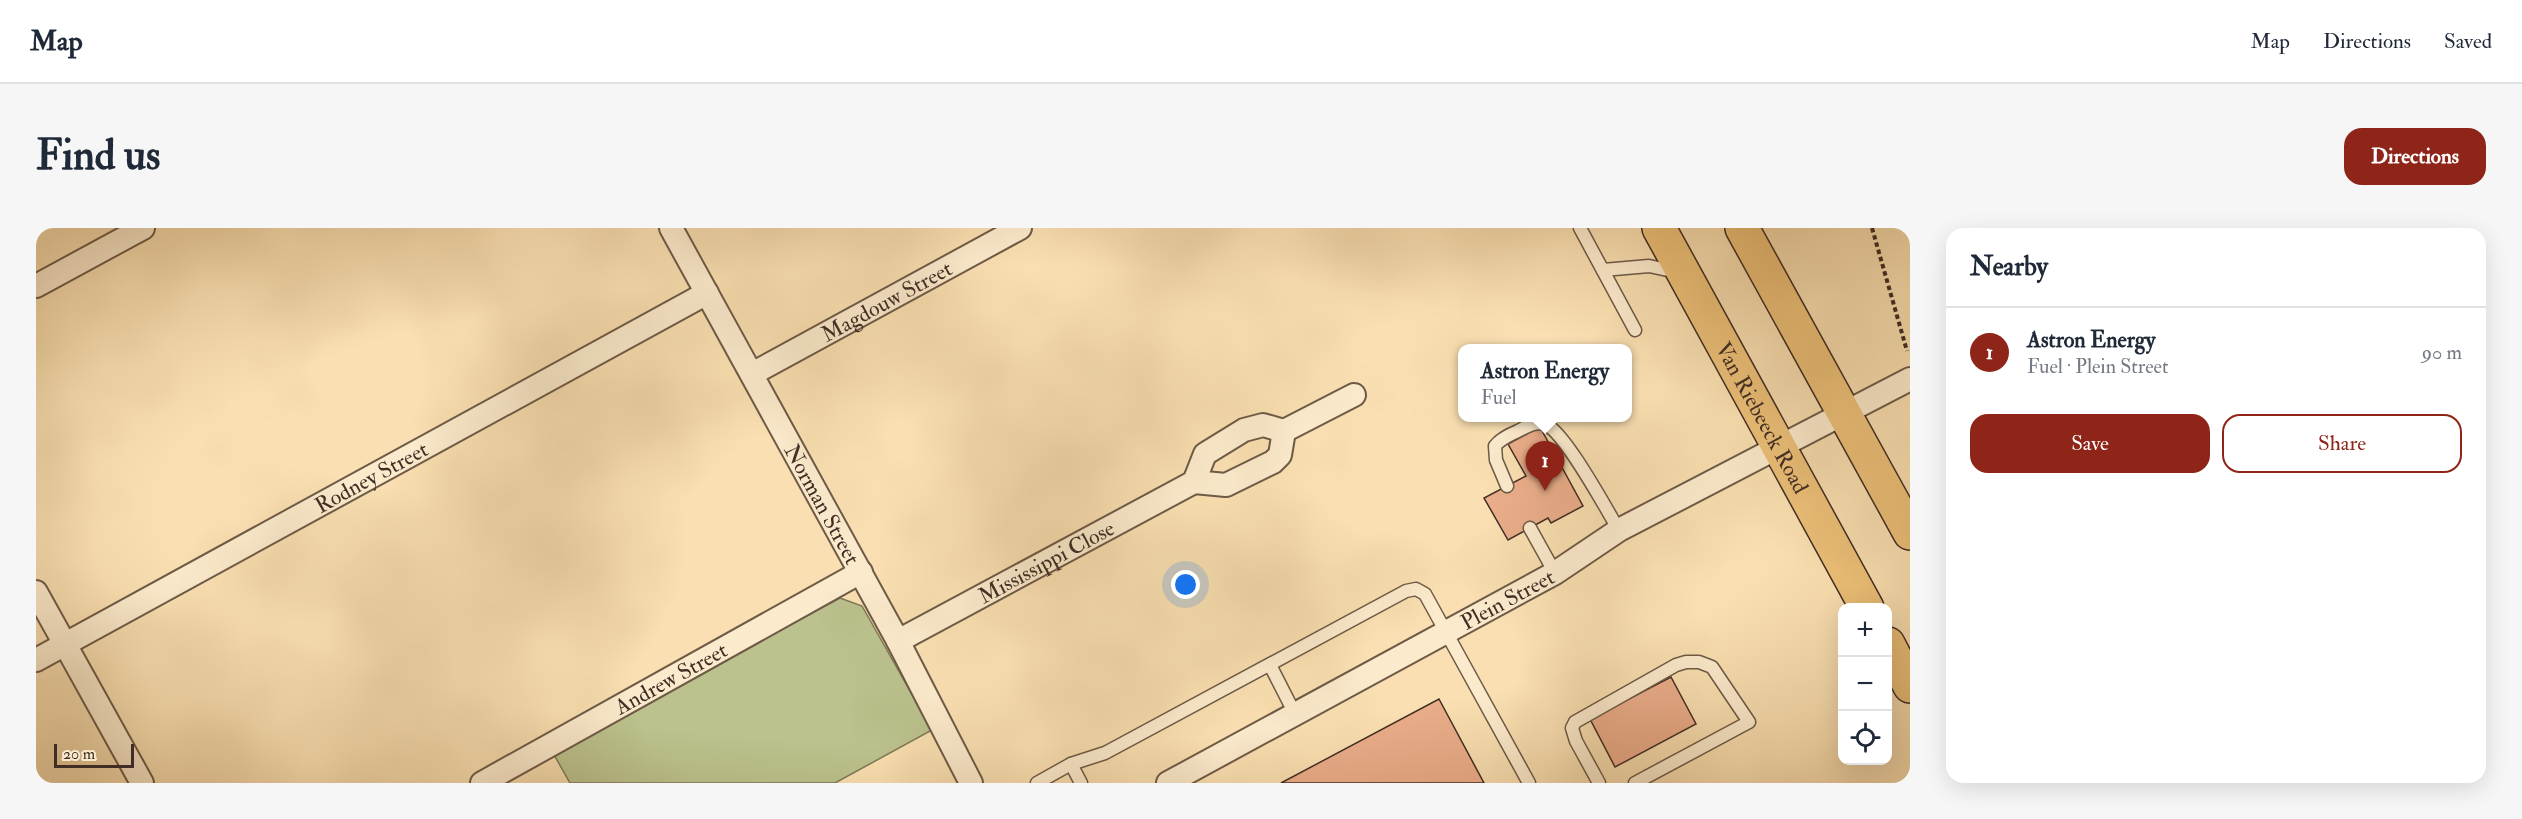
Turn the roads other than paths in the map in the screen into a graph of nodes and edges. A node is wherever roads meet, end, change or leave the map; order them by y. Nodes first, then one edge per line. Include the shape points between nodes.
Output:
1 (143, 228) edge
2 (671, 228) edge
3 (1020, 228) edge
4 (1580, 228) edge
5 (1659, 228) edge
6 (1742, 228) edge
7 (1603, 270) junction
8 (1684, 273) junction
9 (36, 286) edge
10 (707, 293) junction
11 (1635, 330) dead end
12 (752, 374) junction
13 (1910, 380) edge
14 (1354, 395) dead end
15 (1843, 413) junction
16 (1284, 431) junction
17 (1779, 448) junction
18 (1194, 482) junction
19 (1507, 486) dead end
20 (1530, 528) dead end
21 (1619, 530) junction
22 (1910, 533) edge
23 (861, 572) junction
24 (1555, 573) junction
25 (36, 592) edge
26 (1864, 603) edge
27 (1447, 633) junction
28 (898, 640) junction
29 (65, 644) junction
30 (1892, 653) edge
31 (36, 660) edge
32 (1270, 665) junction
33 (1910, 686) edge
34 (1295, 714) junction
35 (1071, 764) junction
36 (1598, 781) edge
37 (142, 783) edge
38 (482, 783) edge
39 (971, 783) edge
40 (1037, 783) edge
41 (1081, 783) edge
42 (1168, 783) edge
43 (1529, 783) edge
44 (1635, 783) edge

1 - 9 street
2 - 10 street, Norman Street
3 - 12 street, Magdouw Street
4 - 7 lane
5 - 8 main road, Van Riebeeck Road
6 - 15 main road
7 - 8 lane via 1649,266
7 - 11 lane
8 - 17 main road, Van Riebeeck Road
10 - 12 street, Norman Street
10 - 29 street, Rodney Street
12 - 23 street, Norman Street
13 - 15 street, Plein Street
14 - 16 street
15 - 17 street, Plein Street
15 - 22 main road
16 - 18 street via 1263,425 1244,429 1205,454
16 - 18 street via 1280,455 1273,462 1226,485
17 - 21 street, Plein Street
17 - 26 main road, Van Riebeeck Road
18 - 28 street, Mississippi Close
19 - 21 lane via 1496,460 1495,446 1527,426 1547,425 1562,439
20 - 24 lane
21 - 24 street, Plein Street
23 - 28 street, Norman Street
23 - 38 street, Andrew Street
24 - 27 street, Plein Street
25 - 29 street
27 - 32 lane via 1425,594 1410,589
27 - 34 street, Plein Street
27 - 43 lane
28 - 39 street, Norman Street
29 - 31 street, Rodney Street
29 - 37 street
30 - 33 main road
32 - 34 lane
32 - 35 lane via 1105,753
34 - 42 street, Plein Street
35 - 40 lane
35 - 41 lane
36 - 44 lane via 1573,734 1575,722 1676,665 1699,662 1712,667 1749,722

